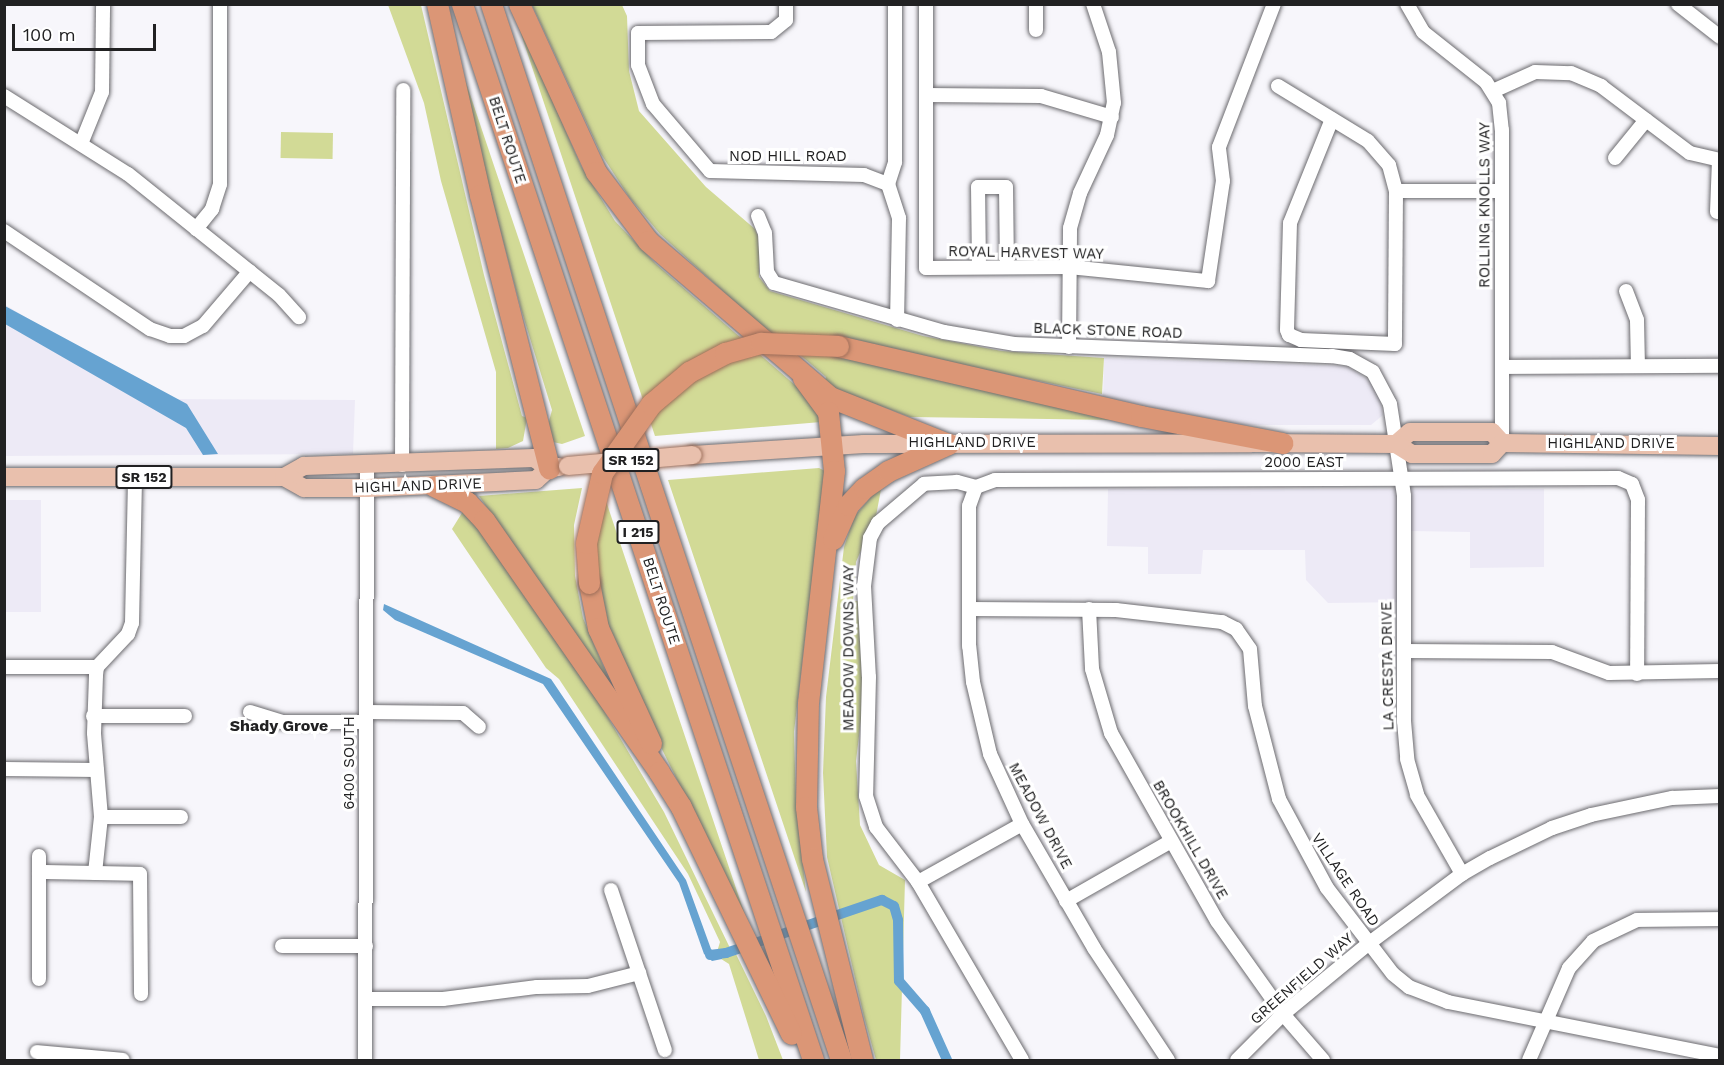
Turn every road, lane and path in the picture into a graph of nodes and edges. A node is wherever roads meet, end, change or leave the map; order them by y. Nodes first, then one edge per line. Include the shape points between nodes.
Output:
1 (104, 4) edge
2 (220, 4) edge
3 (437, 4) edge
4 (462, 4) edge
5 (491, 4) edge
6 (519, 4) edge
7 (786, 4) edge
8 (895, 4) edge
9 (926, 4) edge
10 (1036, 4) edge
11 (1093, 4) edge
12 (1274, 4) edge
13 (1407, 4) edge
14 (1678, 4) edge
15 (1036, 30) dead end
16 (1719, 37) edge
17 (1278, 86) dead end
18 (403, 90) dead end
19 (1493, 91) junction
20 (926, 95) junction
21 (4, 96) edge
22 (1112, 117) junction
23 (1332, 119) junction
24 (1646, 120) junction
25 (81, 144) junction
26 (1615, 158) dead end
27 (1719, 160) edge
28 (888, 184) junction
29 (1396, 191) junction
30 (1502, 191) junction
31 (1717, 212) dead end
32 (758, 216) dead end
33 (196, 229) junction
34 (4, 231) edge
35 (979, 267) junction
36 (1006, 267) junction
37 (1069, 267) junction
38 (250, 271) junction
39 (1626, 291) dead end
40 (299, 317) dead end
41 (897, 320) junction
42 (1069, 347) junction
43 (1638, 366) junction
44 (1719, 366) edge
45 (1502, 367) junction
46 (803, 378) junction
47 (1282, 443) junction
48 (1502, 443) junction
49 (948, 444) junction
50 (1396, 444) junction
51 (833, 445) junction
52 (1719, 446) edge
53 (402, 465) junction
54 (367, 466) junction
55 (559, 467) junction
56 (4, 477) edge
57 (135, 477) junction
58 (284, 477) junction
59 (1400, 479) junction
60 (434, 486) junction
61 (976, 487) junction
62 (367, 488) junction
63 (825, 556) junction
64 (969, 609) junction
65 (1089, 609) junction
66 (1404, 651) junction
67 (97, 666) junction
68 (4, 667) edge
69 (1719, 671) edge
70 (1637, 674) junction
71 (250, 712) dead end
72 (93, 716) junction
73 (185, 716) dead end
74 (366, 717) junction
75 (479, 727) dead end
76 (4, 769) edge
77 (97, 770) junction
78 (1719, 796) edge
79 (681, 807) junction
80 (101, 817) junction
81 (181, 817) dead end
82 (1022, 824) junction
83 (1171, 841) junction
84 (39, 856) dead end
85 (39, 872) junction
86 (95, 873) junction
87 (1462, 874) junction
88 (918, 882) junction
89 (611, 890) dead end
90 (1066, 901) junction
91 (1719, 919) edge
92 (1368, 944) junction
93 (282, 946) dead end
94 (366, 946) junction
95 (639, 973) junction
96 (39, 979) dead end
97 (141, 994) dead end
98 (365, 999) junction
99 (1283, 1014) junction
100 (1546, 1022) junction
101 (664, 1050) dead end
102 (37, 1052) dead end
103 (1719, 1056) edge
104 (123, 1060) edge
105 (365, 1060) edge
106 (801, 1060) edge
107 (813, 1060) edge
108 (841, 1060) edge
109 (862, 1060) edge
110 (1022, 1060) edge
111 (1168, 1060) edge
112 (1238, 1060) edge
113 (1323, 1060) edge
114 (1529, 1060) edge

1 - 25 street via 102,92
2 - 33 street via 220,184 212,209
3 - 55 highway via 480,195
4 - 107 highway, BELT ROUTE / I 215
5 - 108 highway, BELT ROUTE / I 215
6 - 46 highway via 596,172 635,224 648,241
7 - 28 street, NOD HILL ROAD via 786,20 771,32 638,33 638,65 653,104 710,171 864,175
8 - 28 street via 896,162
9 - 20 street, ROYAL HARVEST WAY
10 - 15 street
11 - 22 street via 1109,52
12 - 37 street, ROYAL HARVEST WAY via 1219,147 1223,181 1208,281
13 - 19 street via 1423,32
14 - 16 street
17 - 23 street
18 - 53 street
19 - 24 street via 1535,72 1571,72 1601,86
19 - 30 street, ROLLING KNOLLS WAY via 1502,130
20 - 22 street via 1041,96
20 - 35 street, ROYAL HARVEST WAY via 926,268
21 - 25 street
22 - 37 street via 1074,211
23 - 29 street via 1376,148 1389,165
23 - 29 street via 1290,223 1285,323 1289,335 1301,340 1395,344
24 - 26 street
24 - 27 street via 1690,153
25 - 33 street via 128,174
27 - 31 street
28 - 41 street via 899,218
29 - 30 street
30 - 45 street, ROLLING KNOLLS WAY
32 - 41 street, BLACK STONE ROAD via 765,233 770,278 781,286
33 - 38 street
34 - 38 street via 150,329 170,336 184,336 203,327
35 - 36 street, ROYAL HARVEST WAY
35 - 36 street via 978,187 1006,187
36 - 37 street, ROYAL HARVEST WAY
37 - 42 street
38 - 40 street
39 - 43 street via 1637,320
41 - 42 street, BLACK STONE ROAD via 988,340
42 - 50 street, BLACK STONE ROAD via 1350,358 1372,372 1386,391
43 - 44 street
43 - 45 street
45 - 48 street, ROLLING KNOLLS WAY
46 - 49 highway via 830,397
46 - 51 highway via 828,412
47 - 49 main road, HIGHLAND DRIVE
47 - 50 main road, HIGHLAND DRIVE
47 - 79 highway, bridge via 1141,416 838,346 761,343 725,353 689,372 651,404 602,473 586,543 598,628
48 - 50 main road, HIGHLAND DRIVE via 1492,432 1410,432
48 - 52 main road, HIGHLAND DRIVE
49 - 51 main road, HIGHLAND DRIVE
49 - 63 highway via 888,471 864,488 848,506
50 - 59 street, LA CRESTA DRIVE
51 - 55 main road, HIGHLAND DRIVE / SR 152, bridge
51 - 63 highway
53 - 54 main road, HIGHLAND DRIVE / SR 152
53 - 55 main road, HIGHLAND DRIVE / SR 152 via 534,458
54 - 58 main road, HIGHLAND DRIVE / SR 152 via 304,466
54 - 62 street, 6400 SOUTH
55 - 60 main road, HIGHLAND DRIVE / SR 152 via 536,480
56 - 57 main road, HIGHLAND DRIVE / SR 152
57 - 58 main road, HIGHLAND DRIVE / SR 152
57 - 67 street via 132,623 128,634
58 - 62 main road, HIGHLAND DRIVE / SR 152 via 304,488
59 - 61 street, 2000 EAST via 995,480
59 - 66 street, LA CRESTA DRIVE via 1404,496
59 - 70 street, 2000 EAST via 1618,478 1632,484 1638,500
60 - 62 main road, HIGHLAND DRIVE / SR 152
60 - 79 highway via 467,502 484,520
61 - 64 street, MEADOW DRIVE via 969,506
61 - 88 street, MEADOW DOWNS WAY via 933,482 918,488 878,523 865,560 869,677 866,796 876,827
62 - 74 street, 6400 SOUTH
63 - 109 highway via 808,702 806,807 812,859
64 - 65 street, VILLAGE ROAD
64 - 82 street, MEADOW DRIVE via 972,673 980,717 990,754
65 - 83 street, BROOKHILL DRIVE via 1092,669 1099,702 1116,744
65 - 92 street, VILLAGE ROAD via 1222,622 1242,634 1250,649 1264,753 1279,799 1322,879
66 - 70 street via 1552,652 1609,673
66 - 87 street, LA CRESTA DRIVE via 1404,721 1417,795
67 - 68 street
67 - 72 street
69 - 70 street
71 - 74 street via 282,722
72 - 73 street
72 - 77 street
74 - 75 street via 463,713
74 - 94 street, 6400 SOUTH
76 - 77 street
77 - 80 street
78 - 87 street, GREENFIELD WAY via 1672,798 1591,815 1552,828
79 - 106 highway via 780,1006
80 - 81 street
80 - 86 street
82 - 88 street
82 - 90 street, MEADOW DRIVE
83 - 90 street
83 - 99 street, BROOKHILL DRIVE via 1217,921
84 - 85 street
85 - 86 street
85 - 96 street
86 - 97 street via 140,873
87 - 92 street, GREENFIELD WAY
88 - 110 street, MEADOW DOWNS WAY
89 - 95 street
90 - 111 street, MEADOW DRIVE via 1122,995
91 - 100 street via 1662,917 1614,928 1576,959
92 - 99 street, GREENFIELD WAY
92 - 100 street, VILLAGE ROAD via 1393,974 1428,996
93 - 94 street
94 - 98 street, 6400 SOUTH
95 - 98 street via 588,986 537,987 443,999
95 - 101 street
98 - 105 street, 6400 SOUTH
99 - 112 street, GREENFIELD WAY
99 - 113 street, BROOKHILL DRIVE
100 - 103 street, VILLAGE ROAD
100 - 114 street
102 - 104 street

